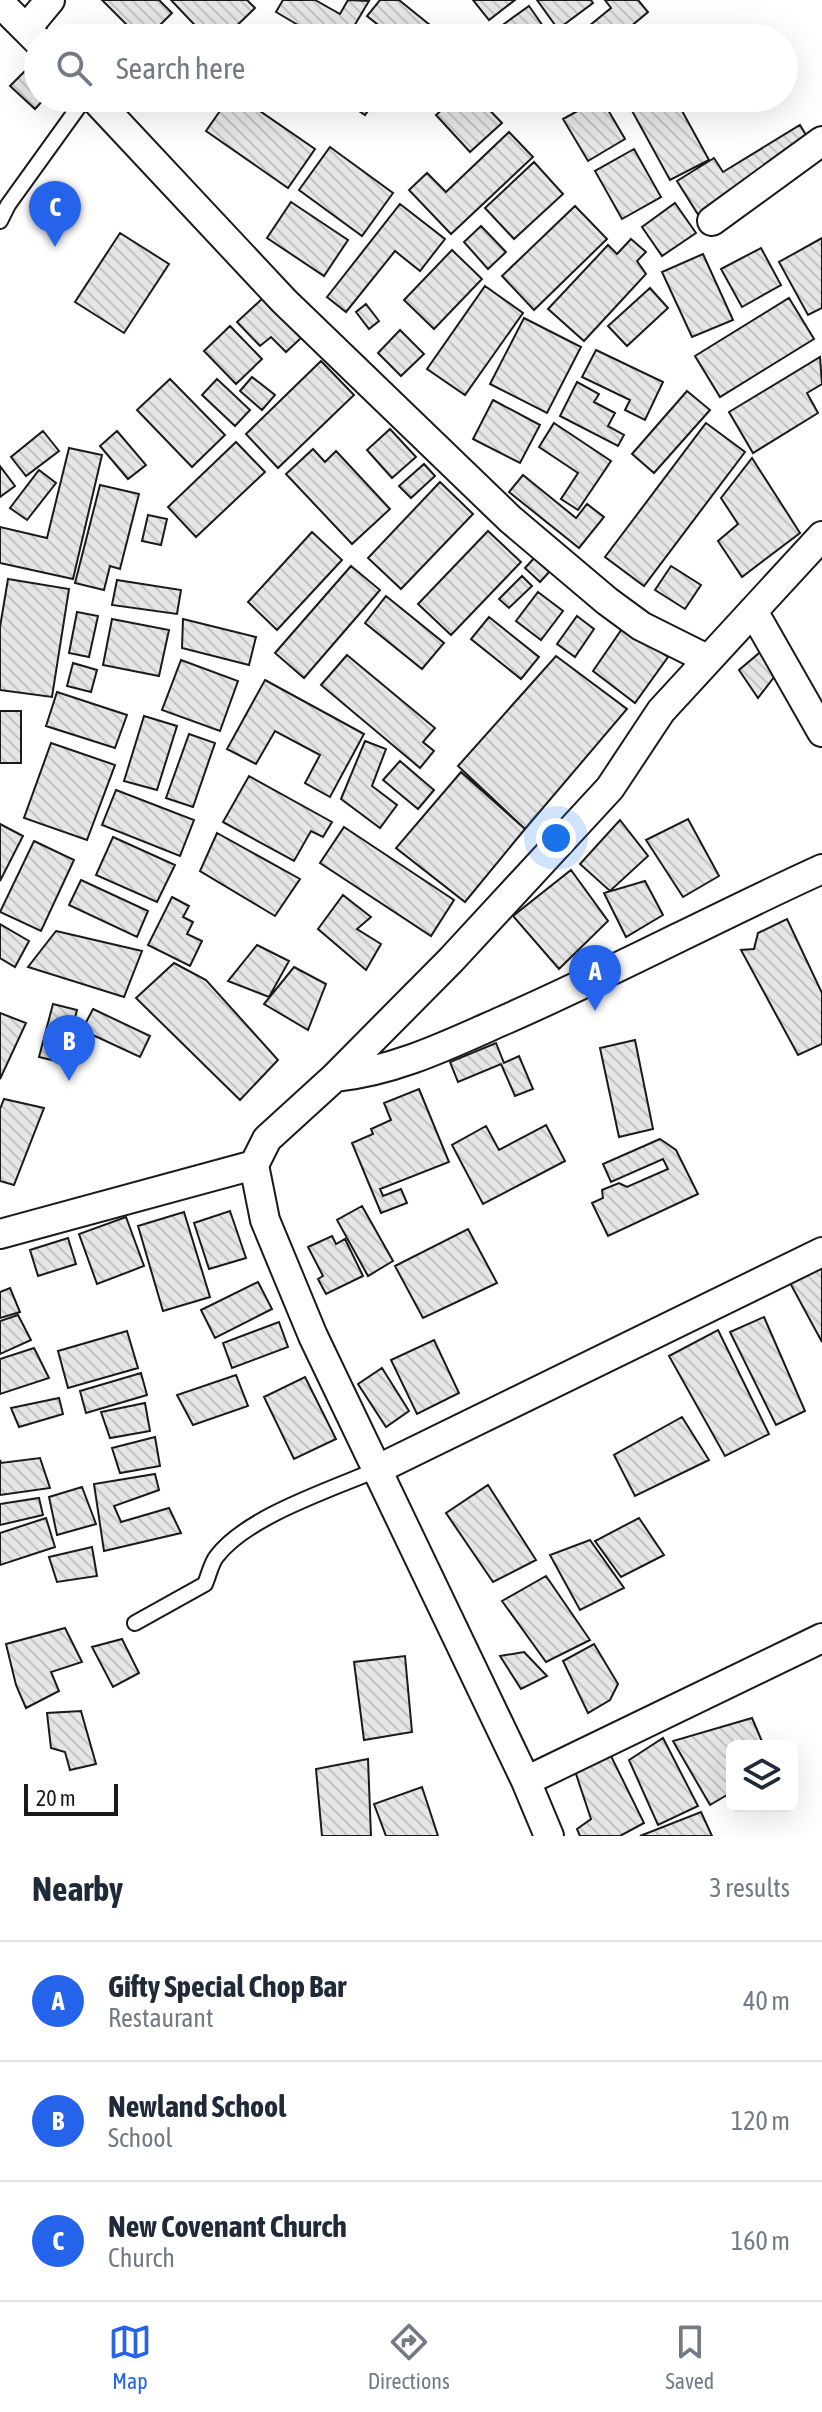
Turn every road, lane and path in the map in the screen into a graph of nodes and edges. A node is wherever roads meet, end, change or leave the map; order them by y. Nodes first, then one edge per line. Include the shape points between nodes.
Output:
1 (50, 0) edge
2 (0, 3) edge
3 (38, 24) edge
4 (24, 27) edge
5 (75, 112) edge
6 (107, 112) edge
7 (822, 141) edge
8 (0, 221) edge
9 (712, 221) dead end
10 (822, 536) edge
11 (753, 611) junction
12 (707, 659) junction
13 (822, 732) edge
14 (822, 869) edge
15 (335, 1077) junction
16 (254, 1165) junction
17 (0, 1234) edge
18 (822, 1252) edge
19 (376, 1470) junction
20 (135, 1623) dead end
21 (822, 1638) edge
22 (526, 1781) junction
23 (549, 1836) edge

1 - 3 street
2 - 4 street
5 - 8 lane
6 - 12 street via 284,301 510,519 641,626
7 - 9 street
10 - 11 street
11 - 12 street
11 - 13 street
12 - 15 street via 661,711 610,788
14 - 15 street via 435,1050 392,1067
15 - 16 street via 267,1139
16 - 17 street
16 - 19 street via 265,1220
18 - 19 street
19 - 20 lane via 258,1522 216,1557 205,1584
19 - 22 street
21 - 22 street
22 - 23 street

